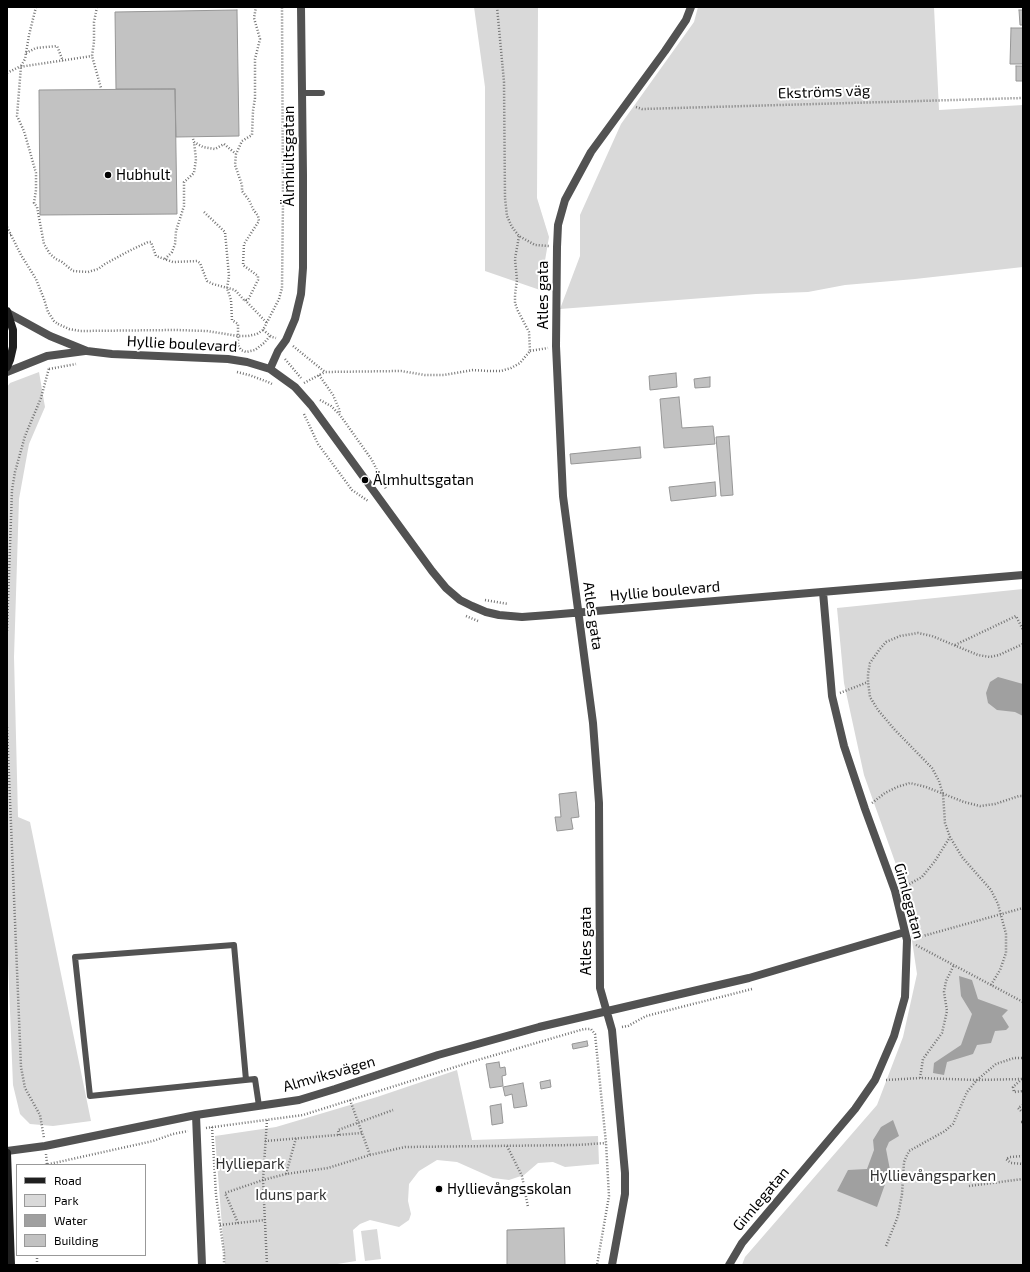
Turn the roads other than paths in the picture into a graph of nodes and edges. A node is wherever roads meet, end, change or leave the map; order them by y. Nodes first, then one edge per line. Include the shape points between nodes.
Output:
1 (301, 7) edge
2 (692, 7) edge
3 (302, 92) junction
4 (322, 93) dead end
5 (8, 312) edge
6 (87, 351) junction
7 (7, 367) edge
8 (270, 369) junction
9 (7, 372) edge
10 (1023, 575) edge
11 (824, 592) junction
12 (579, 612) junction
13 (906, 936) junction
14 (606, 1011) junction
15 (246, 1080) junction
16 (259, 1106) junction
17 (196, 1115) junction
18 (7, 1152) edge
19 (11, 1265) edge
20 (202, 1265) edge
21 (612, 1265) edge
22 (729, 1265) edge

1 - 3 street, Älmhultsgatan
2 - 12 street, Atles gata via 665,51 591,152 565,200 558,225 556,346 563,496
3 - 4 lane
3 - 8 street, Älmhultsgatan via 301,294 295,319
5 - 6 street, Hyllie boulevard via 50,336
5 - 7 main road via 13,330 13,347
6 - 8 street, Hyllie boulevard via 228,359
6 - 9 street, Hyllie boulevard via 47,356
8 - 12 street, Hyllie boulevard via 296,387 326,424 432,571 460,600 499,615 522,617
10 - 11 street, Hyllie boulevard
11 - 12 street, Hyllie boulevard
11 - 13 street, Gimlegatan via 832,696 844,746 895,891
12 - 14 street, Atles gata via 594,723 599,803 600,988
13 - 14 street, Almviksvägen via 749,978
13 - 22 street, Gimlegatan via 905,997 894,1036 875,1080 855,1109 742,1243
14 - 16 street, Almviksvägen via 438,1055 299,1100
14 - 21 street, Atles gata via 612,1030 625,1173 625,1194
15 - 15 lane via 90,1096 75,957 234,945
15 - 16 lane via 255,1079
16 - 17 street, Almviksvägen
17 - 18 street, Almviksvägen
17 - 20 street
18 - 19 main road

